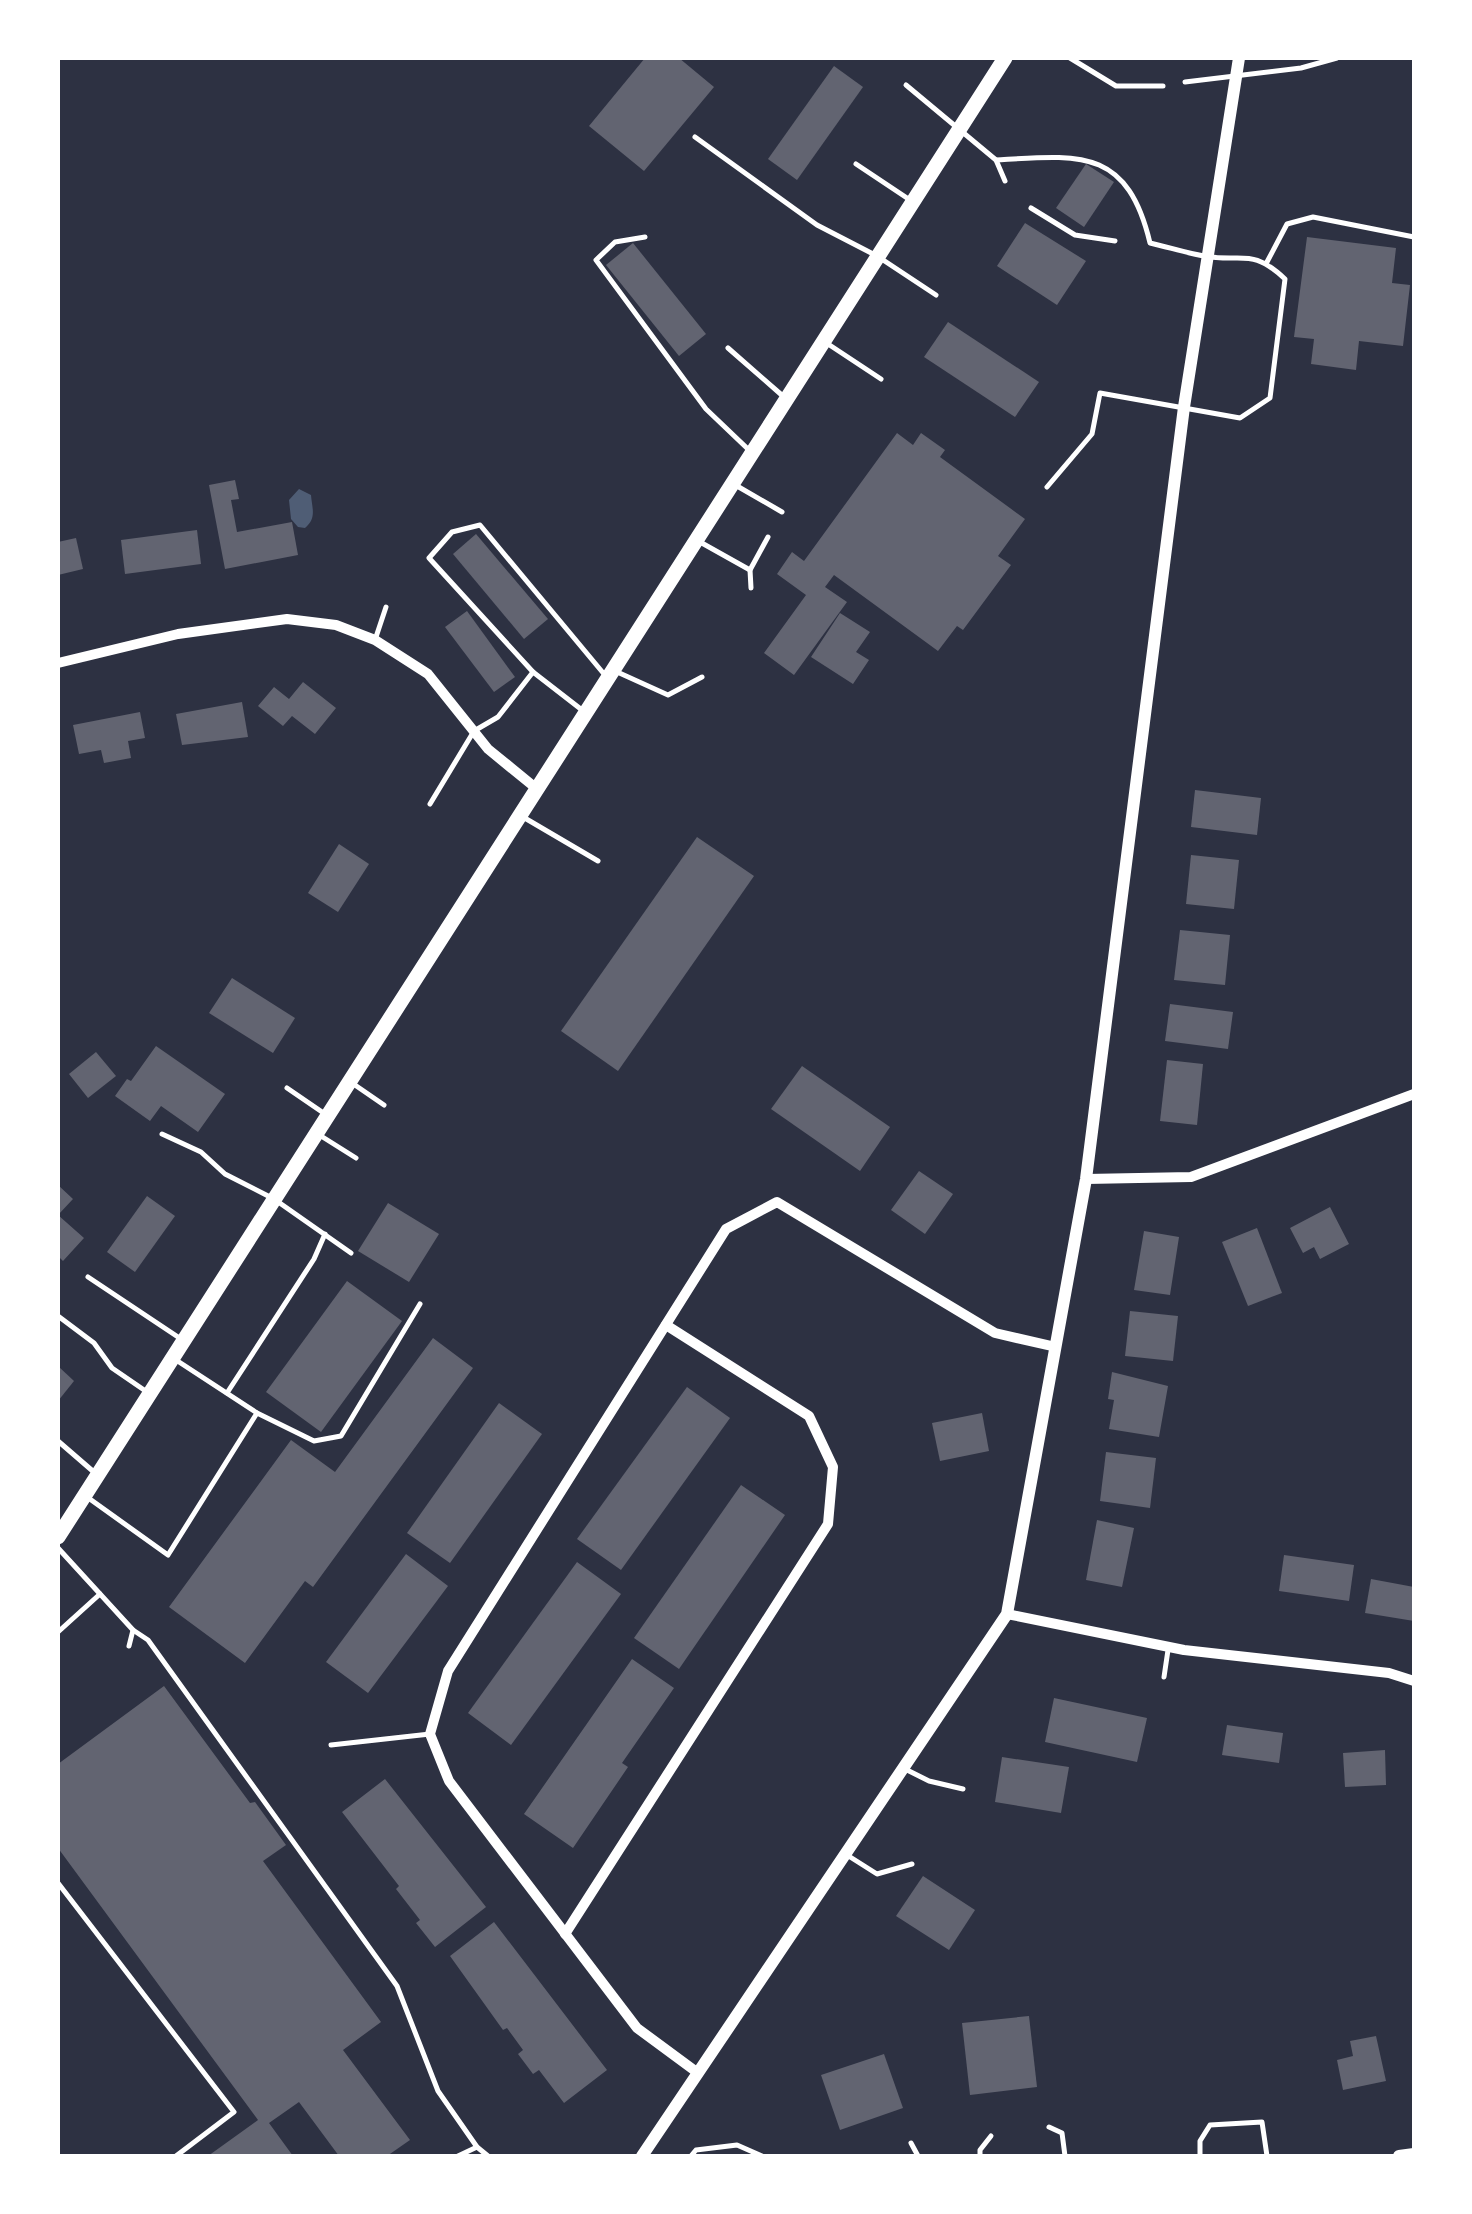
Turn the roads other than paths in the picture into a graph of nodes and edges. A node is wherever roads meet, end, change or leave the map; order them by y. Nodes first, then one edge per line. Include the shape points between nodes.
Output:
1 (1005, 58) edge
2 (1070, 58) edge
3 (1239, 58) edge
4 (1337, 58) edge
5 (1235, 78) junction
6 (1184, 82) dead end
7 (906, 85) dead end
8 (1164, 86) dead end
9 (960, 128) junction
10 (695, 137) dead end
11 (996, 160) junction
12 (856, 164) dead end
13 (1005, 181) dead end
14 (912, 202) junction
15 (1031, 208) dead end
16 (644, 237) dead end
17 (1414, 237) edge
18 (1115, 242) dead end
19 (877, 256) junction
20 (1208, 257) junction
21 (1267, 262) junction
22 (936, 296) dead end
23 (823, 341) junction
24 (728, 348) dead end
25 (881, 379) dead end
26 (786, 398) junction
27 (1184, 408) junction
28 (752, 452) junction
29 (732, 483) junction
30 (1047, 488) dead end
31 (782, 512) dead end
32 (768, 537) dead end
33 (696, 540) junction
34 (750, 570) junction
35 (750, 588) dead end
36 (386, 607) dead end
37 (375, 640) junction
38 (58, 663) edge
39 (533, 672) junction
40 (610, 674) junction
41 (702, 677) dead end
42 (585, 713) junction
43 (474, 732) junction
44 (537, 789) junction
45 (430, 804) dead end
46 (520, 815) junction
47 (598, 860) dead end
48 (350, 1082) junction
49 (287, 1088) dead end
50 (1414, 1094) edge
51 (384, 1105) dead end
52 (328, 1116) junction
53 (316, 1133) junction
54 (162, 1134) dead end
55 (356, 1158) dead end
56 (1086, 1179) junction
57 (274, 1199) junction
58 (325, 1234) junction
59 (351, 1253) dead end
60 (88, 1277) dead end
61 (420, 1304) dead end
62 (58, 1316) edge
63 (666, 1325) junction
64 (183, 1341) junction
65 (1056, 1347) junction
66 (173, 1358) junction
67 (227, 1393) junction
68 (149, 1394) junction
69 (258, 1413) junction
70 (58, 1441) edge
71 (98, 1475) junction
72 (84, 1496) junction
73 (58, 1537) edge
74 (58, 1548) edge
75 (100, 1594) junction
76 (1006, 1614) junction
77 (134, 1630) junction
78 (58, 1632) edge
79 (129, 1646) dead end
80 (1169, 1647) junction
81 (1164, 1677) dead end
82 (1414, 1681) edge
83 (430, 1734) junction
84 (331, 1745) dead end
85 (903, 1768) junction
86 (963, 1789) dead end
87 (846, 1854) junction
88 (912, 1864) dead end
89 (58, 1882) edge
90 (565, 1934) junction
91 (698, 2073) junction
92 (1049, 2127) dead end
93 (991, 2136) dead end
94 (911, 2143) dead end
95 (477, 2146) junction
96 (1414, 2154) edge
97 (176, 2156) edge
98 (458, 2156) edge
99 (488, 2156) edge
100 (642, 2156) edge
101 (691, 2156) edge
102 (762, 2156) edge
103 (918, 2156) edge
104 (980, 2156) edge
105 (1065, 2156) edge
106 (1200, 2156) edge
107 (1266, 2156) edge
108 (1399, 2156) edge

1 - 9 main road
2 - 8 lane via 1116,86
3 - 5 street
4 - 5 lane
5 - 6 lane
5 - 20 street
7 - 9 lane
9 - 11 lane
9 - 14 main road
10 - 19 lane via 817,225
11 - 13 lane
11 - 20 lane via 1085,158 1120,177 1142,212 1150,243
12 - 14 lane
14 - 19 main road
15 - 18 lane via 1075,236
16 - 28 lane via 616,242 596,260 706,409
17 - 21 lane via 1313,218 1287,224
19 - 22 lane
19 - 23 main road
20 - 21 lane
20 - 27 street
21 - 27 lane via 1285,279 1270,398 1240,418
23 - 25 lane
23 - 26 main road
24 - 26 lane
26 - 28 main road
27 - 30 lane via 1100,393 1092,434
27 - 56 street
28 - 29 main road
29 - 31 lane
29 - 33 main road
32 - 34 lane
33 - 34 lane
33 - 40 main road
34 - 35 lane
36 - 37 lane
37 - 38 street via 336,624 286,619 178,634
37 - 43 street via 428,674
39 - 40 lane via 429,558 452,532 480,526
39 - 42 lane
39 - 43 lane via 498,718
40 - 41 lane via 668,695
40 - 42 main road
42 - 44 main road
43 - 44 street
43 - 45 lane
44 - 46 main road
46 - 47 lane
46 - 48 main road
48 - 51 lane
48 - 52 main road
49 - 52 lane
50 - 56 street via 1192,1177
52 - 53 main road
53 - 55 lane
53 - 57 main road
54 - 57 lane
56 - 65 street
57 - 58 lane
57 - 64 main road
58 - 59 lane
58 - 67 lane
60 - 64 lane
61 - 69 lane via 341,1436 314,1441
62 - 68 lane
63 - 65 street via 726,1229 776,1202 995,1333
63 - 83 street via 448,1671
63 - 90 street via 809,1416 833,1468 828,1524
64 - 66 main road
65 - 76 street
66 - 67 lane
66 - 68 main road
67 - 69 lane
68 - 71 main road
69 - 72 lane via 168,1554
70 - 71 lane
71 - 72 main road
72 - 73 main road
74 - 75 lane
75 - 77 lane
75 - 78 lane
76 - 80 street
76 - 85 street
77 - 79 lane
77 - 95 lane via 148,1640 397,1986 438,2091
80 - 81 lane
80 - 82 street
83 - 84 lane
83 - 90 street via 449,1781
85 - 86 lane
85 - 87 street
87 - 88 lane via 877,1874
87 - 91 street
89 - 97 lane via 234,2112
90 - 91 street via 637,2028
91 - 100 street
92 - 105 lane via 1062,2133
93 - 104 lane
94 - 103 lane
95 - 98 lane
95 - 99 lane
96 - 108 street
101 - 102 lane via 737,2145
106 - 107 lane via 1210,2125 1262,2122

